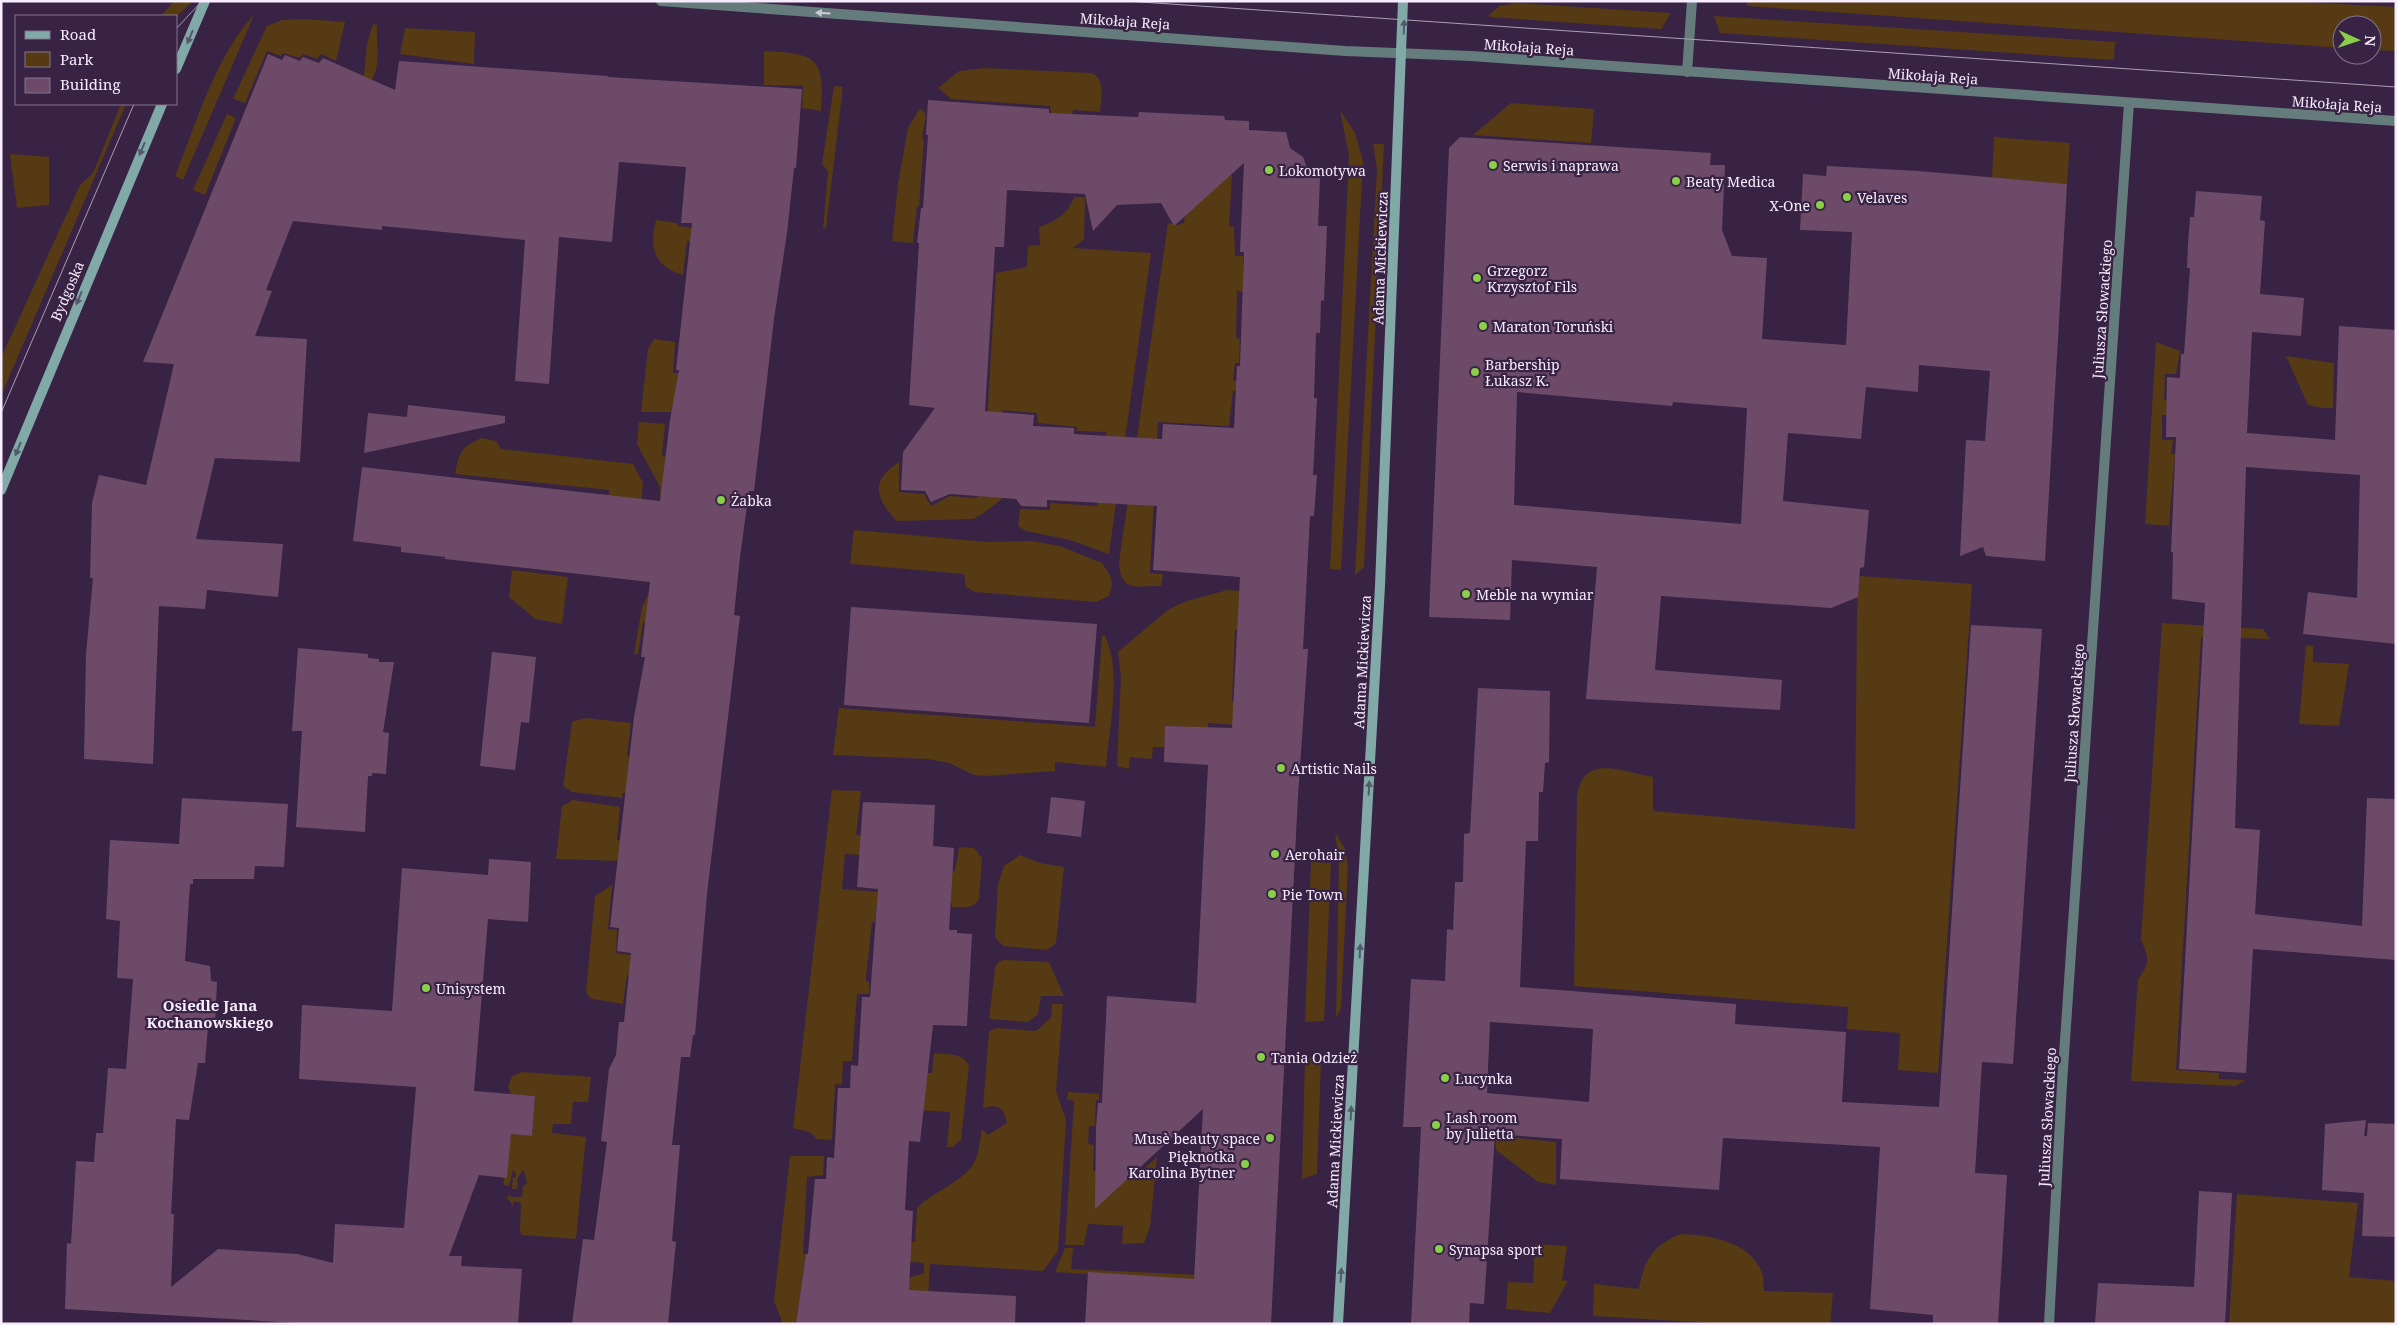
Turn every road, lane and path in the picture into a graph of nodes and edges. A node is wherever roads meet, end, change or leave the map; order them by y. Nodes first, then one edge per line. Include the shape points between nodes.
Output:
1 (661, 1) edge
2 (1404, 1) edge
3 (1692, 1) edge
4 (205, 2) edge
5 (1403, 52) junction
6 (178, 64) edge
7 (1687, 72) junction
8 (2129, 103) junction
9 (162, 105) edge
10 (2396, 121) edge
11 (1, 490) edge
12 (1338, 1324) edge
13 (2049, 1324) edge

5 -> 1 street, Mikołaja Reja via 1345,51
5 -> 2 street, Adama Mickiewicza
3 - 7 street
4 -> 6 street
5 - 7 street, Mikołaja Reja
12 -> 5 street, Adama Mickiewicza via 1380,586
7 - 8 street, Mikołaja Reja
8 - 10 street, Mikołaja Reja
8 - 13 street, Juliusza Słowackiego via 2062,1084
9 -> 11 street, Bydgoska

